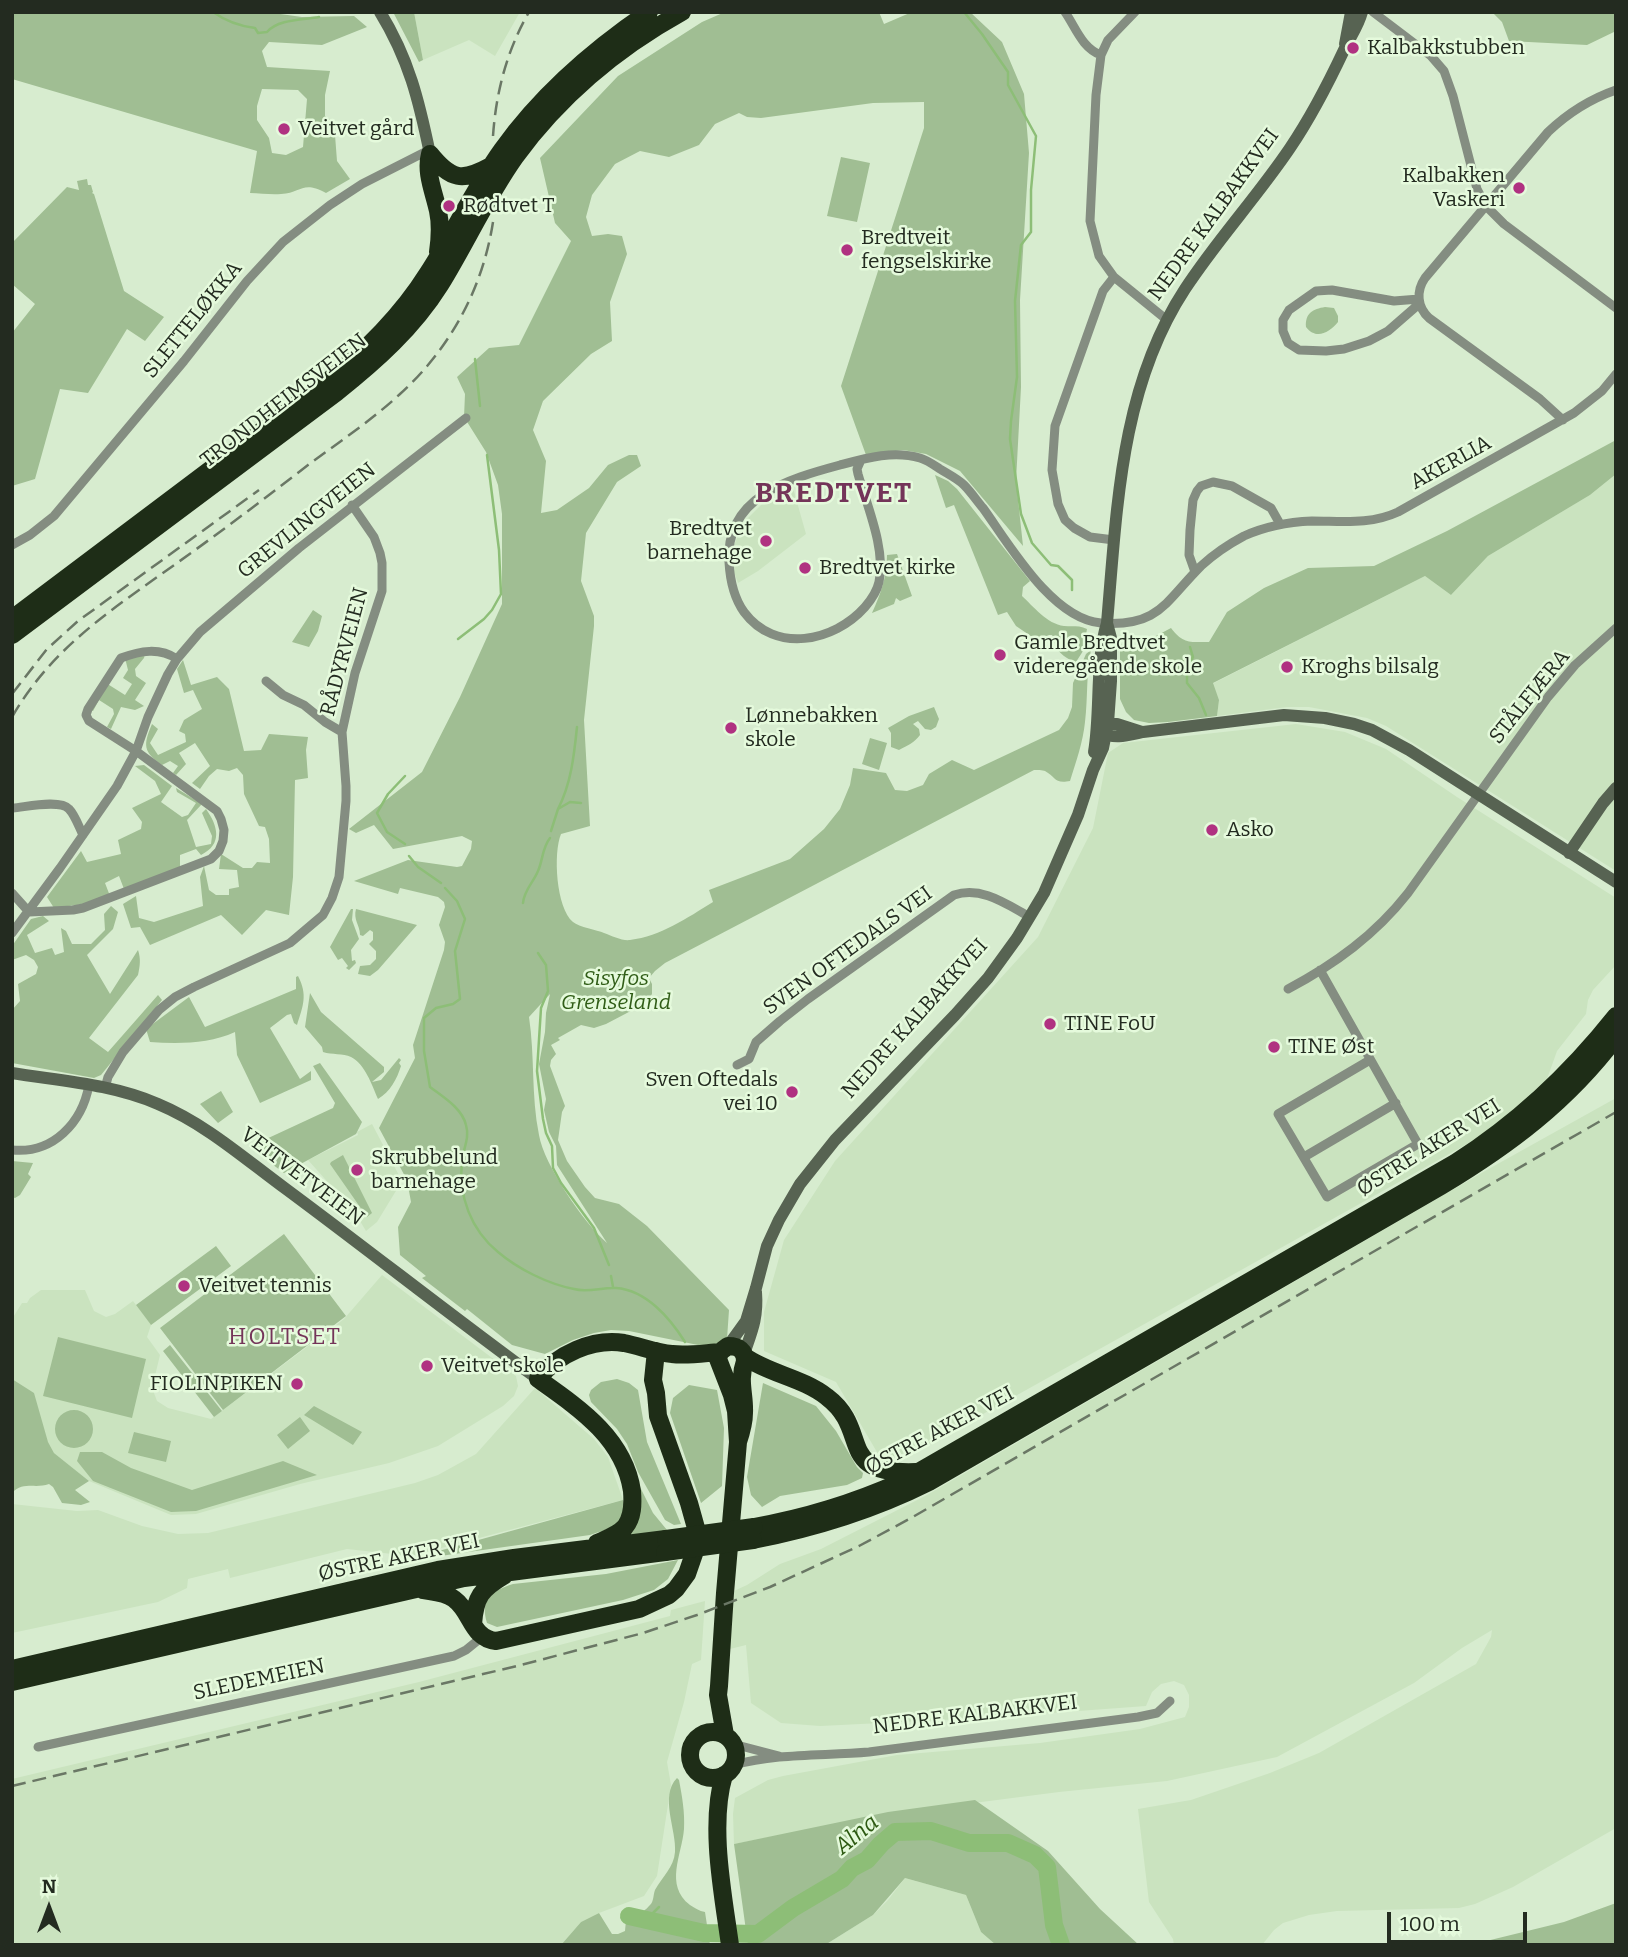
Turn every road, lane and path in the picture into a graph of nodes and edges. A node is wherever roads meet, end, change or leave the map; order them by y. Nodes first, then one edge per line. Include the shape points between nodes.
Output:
1 (380, 12) edge
2 (649, 12) edge
3 (682, 12) edge
4 (1065, 12) edge
5 (1135, 12) edge
6 (1351, 12) edge
7 (1362, 12) edge
8 (1373, 12) edge
9 (1345, 48) junction
10 (1101, 55) junction
11 (1616, 90) edge
12 (429, 152) junction
13 (491, 166) junction
14 (1486, 206) junction
15 (437, 259) junction
16 (1114, 276) junction
17 (1419, 301) junction
18 (1616, 308) edge
19 (1167, 320) junction
20 (1616, 374) edge
21 (466, 418) dead end
22 (1563, 420) junction
23 (861, 460) junction
24 (352, 505) junction
25 (1280, 524) junction
26 (1114, 540) junction
27 (12, 545) edge
28 (1195, 572) junction
29 (12, 619) edge
30 (1107, 623) junction
31 (1616, 628) edge
32 (12, 635) edge
33 (177, 659) junction
34 (266, 681) dead end
35 (1104, 728) junction
36 (342, 732) junction
37 (136, 751) junction
38 (1616, 788) edge
39 (1477, 794) junction
40 (13, 808) edge
41 (83, 835) junction
42 (1569, 853) junction
43 (1616, 882) edge
44 (12, 893) edge
45 (29, 912) junction
46 (1030, 917) junction
47 (12, 933) edge
48 (1320, 970) junction
49 (1288, 989) dead end
50 (1616, 1016) edge
51 (1616, 1037) edge
52 (1370, 1060) junction
53 (737, 1065) dead end
54 (12, 1073) edge
55 (89, 1085) junction
56 (105, 1088) junction
57 (1396, 1103) junction
58 (12, 1150) edge
59 (1304, 1157) junction
60 (665, 1353) junction
61 (731, 1359) junction
62 (544, 1382) junction
63 (920, 1472) junction
64 (754, 1533) junction
65 (666, 1545) junction
66 (585, 1549) junction
67 (512, 1571) junction
68 (415, 1589) junction
69 (477, 1630) junction
70 (12, 1669) edge
71 (12, 1682) edge
72 (718, 1695) junction
73 (1170, 1701) dead end
74 (701, 1735) junction
75 (729, 1740) junction
76 (38, 1747) dead end
77 (780, 1756) junction
78 (729, 1770) junction
79 (703, 1776) junction
80 (717, 1812) junction
81 (730, 1945) edge

1 - 12 main road via 414,82
2 - 13 highway, TRONDHEIMSVEIEN via 553,89
3 - 32 highway, TRONDHEIMSVEIEN via 622,50 551,113 504,174 439,287 378,358
4 - 10 street via 1086,46
5 - 10 street via 1108,40
6 - 9 main road, NEDRE KALBAKKVEI
7 - 9 main road, NEDRE KALBAKKVEI
8 - 14 street via 1432,56 1444,71 1477,189
9 - 19 main road, NEDRE KALBAKKVEI via 1301,132
10 - 16 street via 1090,221 1099,256
11 - 14 street via 1593,99 1553,127
12 - 13 highway via 442,169 458,177
12 - 15 highway via 427,164 439,214
12 - 27 street, SLETTELØKKA via 362,184 282,242 54,516
13 - 15 highway, TRONDHEIMSVEIEN
14 - 17 street via 1425,278
14 - 18 street
15 - 29 highway, TRONDHEIMSVEIEN via 398,314 348,365
16 - 19 street
16 - 26 street via 1103,291 1055,426 1052,470 1065,520 1090,537
17 - 17 street via 1316,291 1289,310 1283,331 1288,343 1299,350 1344,349 1388,331
17 - 22 street via 1433,322
19 - 26 main road, NEDRE KALBAKKVEI via 1131,418
20 - 22 street, AKERLIA via 1592,401
21 - 24 street, GREVLINGVEIEN
22 - 25 street, AKERLIA via 1389,516 1370,521
23 - 23 street via 764,493 734,527 729,545 734,592 759,627 787,639 827,635 855,619 876,591 881,566 858,474
23 - 30 street via 902,453 924,459 954,478 965,486 1042,589 1073,614
24 - 33 street, GREVLINGVEIEN via 200,632
24 - 36 street, RÅDYRVEIEN via 380,553 382,591 355,673
25 - 28 street, AKERLIA via 1235,541
25 - 28 street via 1271,508 1232,486 1213,482 1202,486 1194,497 1190,530 1189,555
26 - 30 main road, NEDRE KALBAKKVEI
28 - 30 street, AKERLIA via 1168,604 1152,615
30 - 35 main road, NEDRE KALBAKKVEI via 1112,646
31 - 39 street, STÅLFJÆRA via 1548,697
33 - 37 street, GREVLINGVEIEN
33 - 37 street via 153,650 121,658 88,709 89,721
34 - 36 street, RÅDYRVEIEN
35 - 39 main road via 1121,737 1284,715 1340,720 1395,741
35 - 46 main road, NEDRE KALBAKKVEI via 1101,755 1079,815
36 - 56 street, RÅDYRVEIEN via 346,786 339,877 323,915 290,943 194,987 159,1010 123,1052
37 - 41 street, GREVLINGVEIEN
37 - 45 street via 216,811 224,830 219,851 211,859 83,908
38 - 42 main road
39 - 42 main road
39 - 48 street, STÅLFJÆRA via 1395,910 1351,951
40 - 41 street via 62,804 69,808
41 - 45 street, GREVLINGVEIEN
42 - 43 main road
44 - 45 street
45 - 47 street, GREVLINGVEIEN
46 - 53 street, SVEN OFTEDALS VEI via 979,892 954,895 799,1006 755,1042 749,1059
46 - 61 main road, NEDRE KALBAKKVEI via 988,978 835,1140 800,1184 767,1246 756,1288 757,1316
48 - 49 street, STÅLFJÆRA
48 - 52 street
50 - 63 highway, ØSTRE AKER VEI via 1562,1079 1477,1149
51 - 64 highway, ØSTRE AKER VEI via 1575,1084 1508,1143 929,1482 831,1522 789,1533
52 - 57 street
52 - 59 street via 1278,1114
54 - 55 main road, VEITVETVEIEN
55 - 56 main road, VEITVETVEIEN
55 - 58 street via 78,1116 58,1139 32,1150
56 - 62 main road, VEITVETVEIEN via 156,1103 211,1132
57 - 59 street
57 - 59 street via 1418,1144 1373,1171 1327,1197
60 - 61 highway
60 - 62 highway via 617,1342 593,1345 579,1350
60 - 69 highway via 653,1380 660,1426 696,1528 694,1558 682,1582 661,1600 625,1614 502,1641 491,1640
61 - 63 highway via 764,1367 831,1400 869,1464 887,1471
61 - 72 highway, NEDRE KALBAKKVEI via 744,1412
62 - 66 highway via 601,1429 629,1476 630,1520 622,1530
63 - 64 highway, ØSTRE AKER VEI via 847,1503
64 - 65 highway, ØSTRE AKER VEI, bridge
65 - 66 highway, ØSTRE AKER VEI
65 - 67 highway, ØSTRE AKER VEI
66 - 70 highway, ØSTRE AKER VEI via 438,1570
67 - 68 highway, ØSTRE AKER VEI
67 - 69 highway via 479,1594
68 - 69 highway via 451,1597
68 - 71 highway, ØSTRE AKER VEI
69 - 76 street, SLEDEMEIEN via 467,1650 454,1656
72 - 74 highway, NEDRE KALBAKKVEI
72 - 75 highway, NEDRE KALBAKKVEI
73 - 77 street, NEDRE KALBAKKVEI via 1157,1713 1128,1718 869,1752
74 - 75 highway via 713,1732
74 - 79 highway via 690,1754 691,1765
75 - 77 street, NEDRE KALBAKKVEI
75 - 78 highway via 736,1754
77 - 78 street, NEDRE KALBAKKVEI
78 - 79 highway via 714,1778
78 - 80 highway
79 - 80 highway
80 - 81 highway

